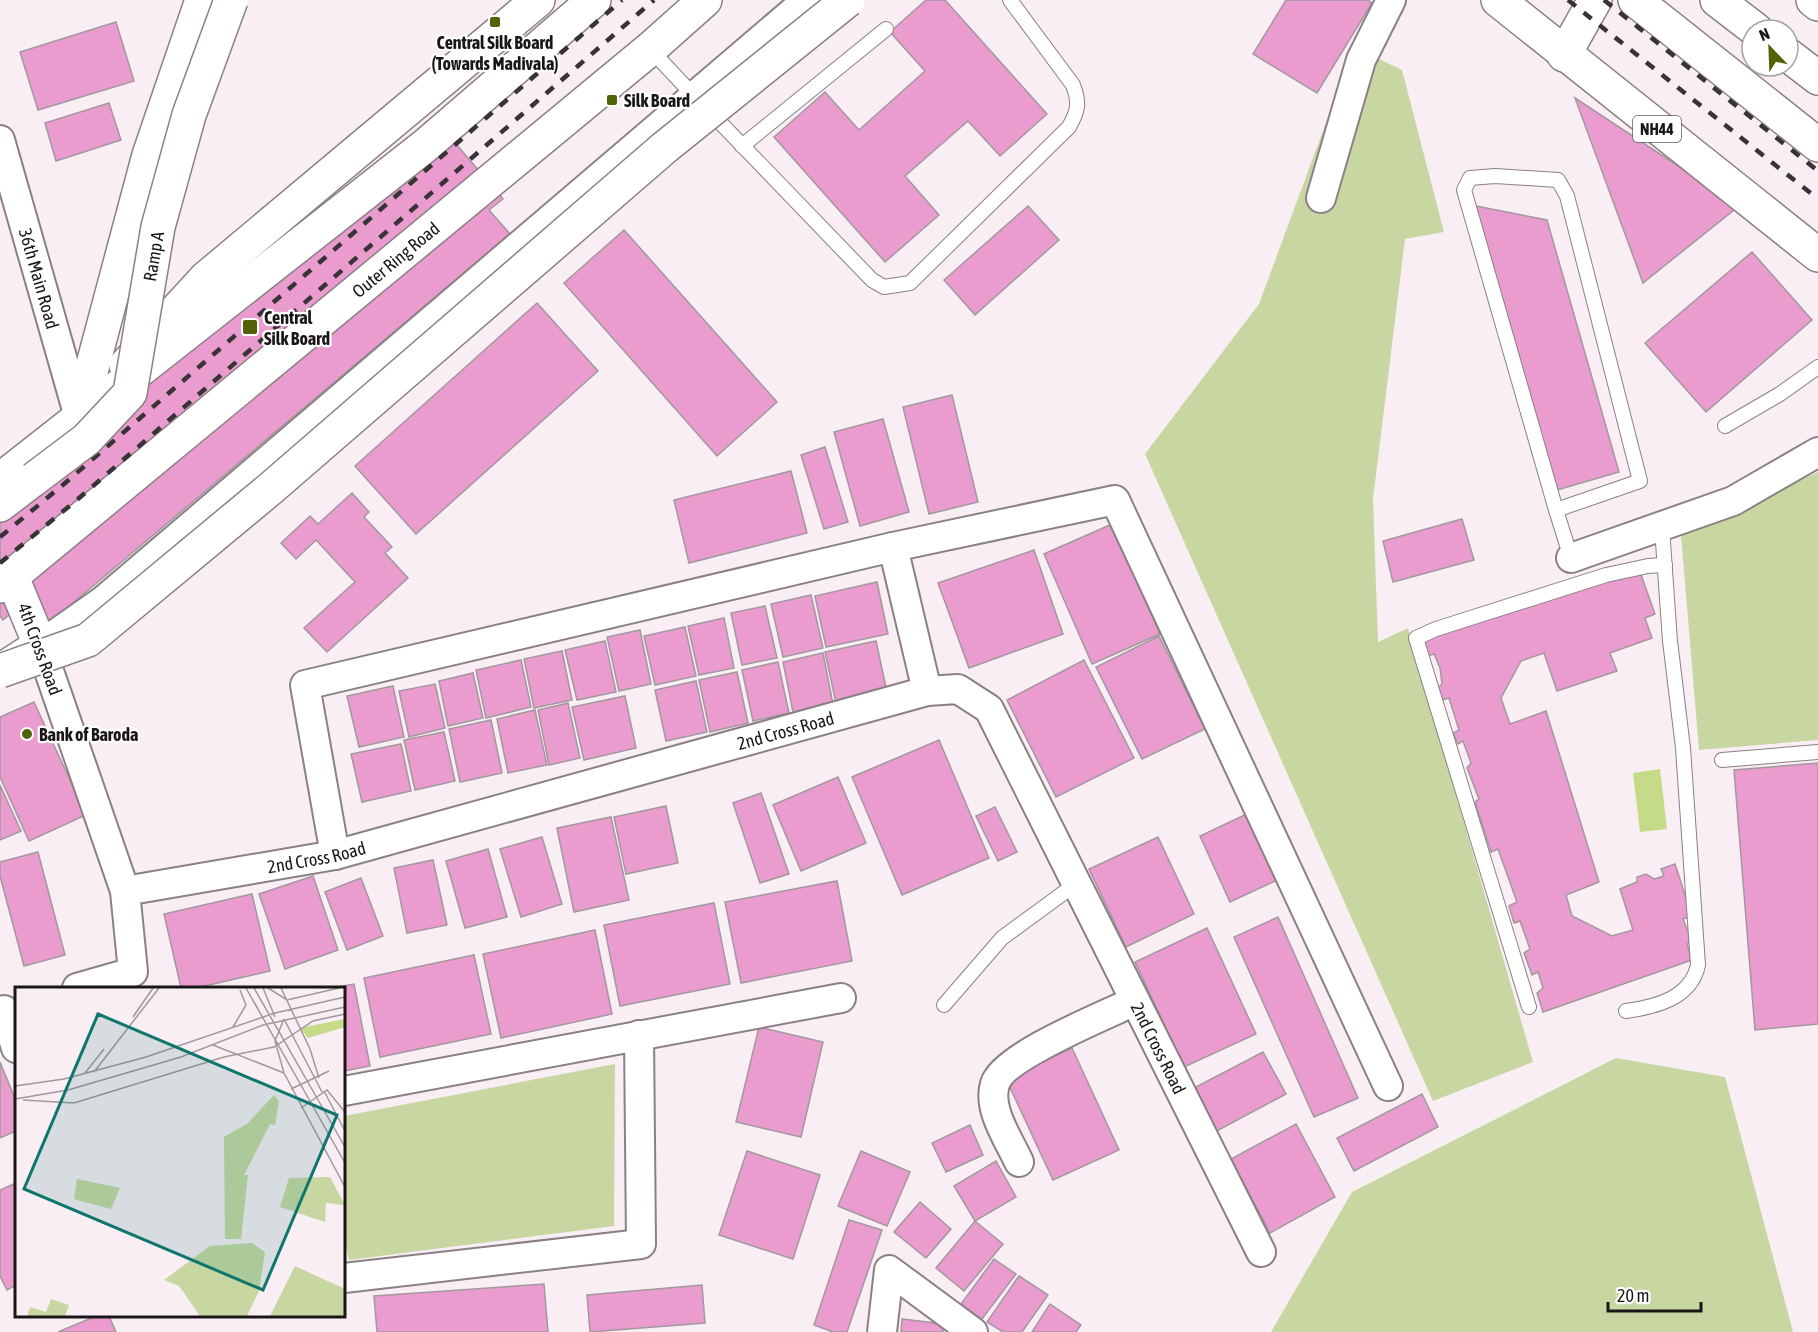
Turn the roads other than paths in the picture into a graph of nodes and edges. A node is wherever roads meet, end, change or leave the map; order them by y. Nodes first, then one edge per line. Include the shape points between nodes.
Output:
1 (202, 0) edge
2 (231, 0) edge
3 (538, 0) edge
4 (594, 0) edge
5 (705, 0) edge
6 (807, 0) edge
7 (848, 0) edge
8 (1010, 0) edge
9 (1391, 0) edge
10 (1498, 0) edge
11 (1595, 0) edge
12 (1635, 0) edge
13 (1717, 0) edge
14 (1813, 0) edge
15 (1818, 4) edge
16 (1740, 18) edge
17 (886, 29) dead end
18 (650, 49) junction
19 (1564, 55) junction
20 (1800, 64) edge
21 (1818, 78) edge
22 (699, 101) junction
23 (0, 140) edge
24 (742, 146) junction
25 (1818, 146) edge
26 (1321, 198) dead end
27 (10, 216) edge
28 (1818, 255) edge
29 (1818, 367) edge
30 (79, 417) junction
31 (1725, 426) dead end
32 (1818, 452) edge
33 (14, 472) edge
34 (0, 505) edge
35 (1556, 510) junction
36 (1662, 528) junction
37 (893, 547) junction
38 (1571, 558) joint
39 (1665, 565) junction
40 (6, 581) edge
41 (40, 645) junction
42 (0, 672) edge
43 (927, 691) junction
44 (1818, 752) edge
45 (1722, 760) dead end
46 (335, 855) junction
47 (1077, 883) junction
48 (124, 891) junction
49 (80, 987) edge
50 (841, 998) dead end
51 (1135, 1000) junction
52 (944, 1005) dead end
53 (1528, 1007) dead end
54 (7, 1009) edge
55 (1626, 1011) dead end
56 (639, 1035) junction
57 (15, 1044) edge
58 (1388, 1086) dead end
59 (345, 1091) edge
60 (1019, 1162) dead end
61 (1260, 1252) dead end
62 (345, 1278) edge
63 (882, 1332) edge
64 (973, 1332) edge

1 - 30 main road via 149,154
2 - 33 main road, Ramp A, bridge via 189,115 158,227 130,393 87,439
3 - 30 main road via 206,278
4 - 30 main road via 426,145
5 - 18 main road, Outer Ring Road
6 - 22 street
7 - 42 main road, bridge via 664,148 279,482 88,640
8 - 24 lane via 1073,85 1079,99 1078,113 1069,127 910,283 885,287 872,280
9 - 26 street via 1361,60
10 - 19 main road, NH44
11 - 19 main road
12 - 25 main road
13 - 16 main road
14 - 15 main road
17 - 24 lane
18 - 22 lane
18 - 40 main road, Outer Ring Road
19 - 28 main road, NH44
20 - 21 main road
22 - 24 lane
22 - 41 street via 113,592
23 - 27 street, 36th Main Road
27 - 30 street, 36th Main Road
29 - 31 lane
30 - 33 main road
32 - 36 street via 1733,501
33 - 34 main road
35 - 35 lane via 1464,190 1470,178 1558,180 1569,208 1640,481
35 - 38 lane
36 - 38 street
36 - 39 lane
37 - 43 street
37 - 46 street via 305,685
37 - 58 street via 1115,500
39 - 53 lane via 1606,575 1416,638
39 - 55 lane via 1698,965 1696,977 1677,995 1652,1008
40 - 41 main road, 4th Cross Road
41 - 42 main road
41 - 48 street, 4th Cross Road
43 - 46 street, 2nd Cross Road
43 - 47 street, 2nd Cross Road via 958,689 989,709
44 - 45 lane
46 - 48 street, 2nd Cross Road
47 - 51 street, 2nd Cross Road
47 - 52 lane via 1002,938
48 - 49 street via 133,972
50 - 56 street
51 - 60 street via 1029,1052 1001,1072 994,1085 994,1102
51 - 61 street, 2nd Cross Road
54 - 57 street
56 - 59 street
56 - 62 street via 640,1244
63 - 64 street via 889,1270

